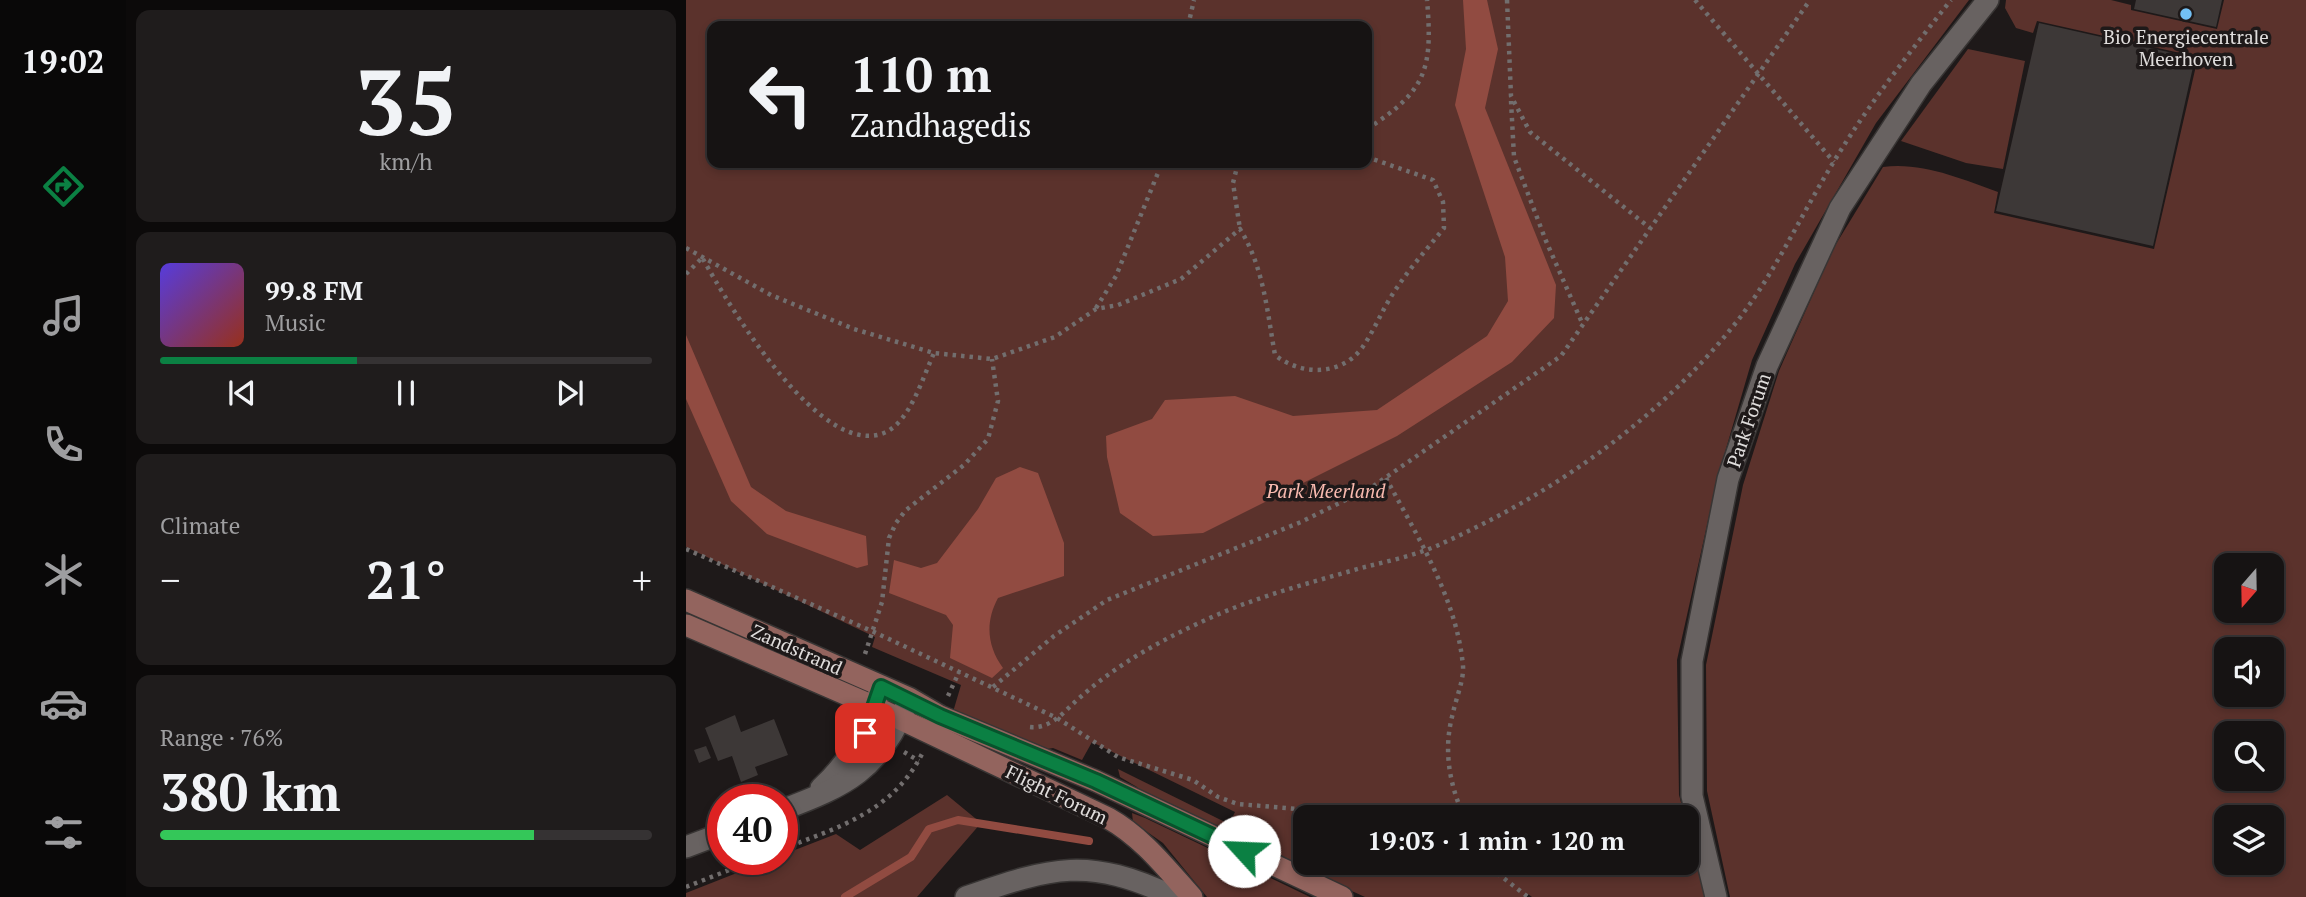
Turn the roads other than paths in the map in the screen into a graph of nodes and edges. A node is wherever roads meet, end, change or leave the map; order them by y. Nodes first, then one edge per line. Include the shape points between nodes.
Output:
1 (1988, 0) edge
2 (686, 600) edge
3 (686, 625) edge
4 (877, 696) junction
5 (909, 698) junction
6 (900, 719) junction
7 (806, 801) junction
8 (798, 804) edge
9 (707, 839) edge
10 (686, 847) edge
11 (966, 897) edge
12 (1174, 897) edge
13 (1192, 897) edge
14 (1342, 897) edge
15 (1716, 897) edge

1 - 15 street, Park Forum via 1921,84 1840,208 1766,366 1728,479 1692,661 1692,796
2 - 4 street, Zandstrand
3 - 4 street, Zandstrand
4 - 5 street, Zandstrand
4 - 6 street, Zandstrand
4 - 7 street via 865,733 853,751
5 - 6 street
5 - 14 street, Flight Forum
6 - 7 street via 864,770 834,791
6 - 13 street, Flight Forum via 1126,828
7 - 8 street
9 - 10 street
11 - 12 street via 1030,875 1081,868 1139,880

